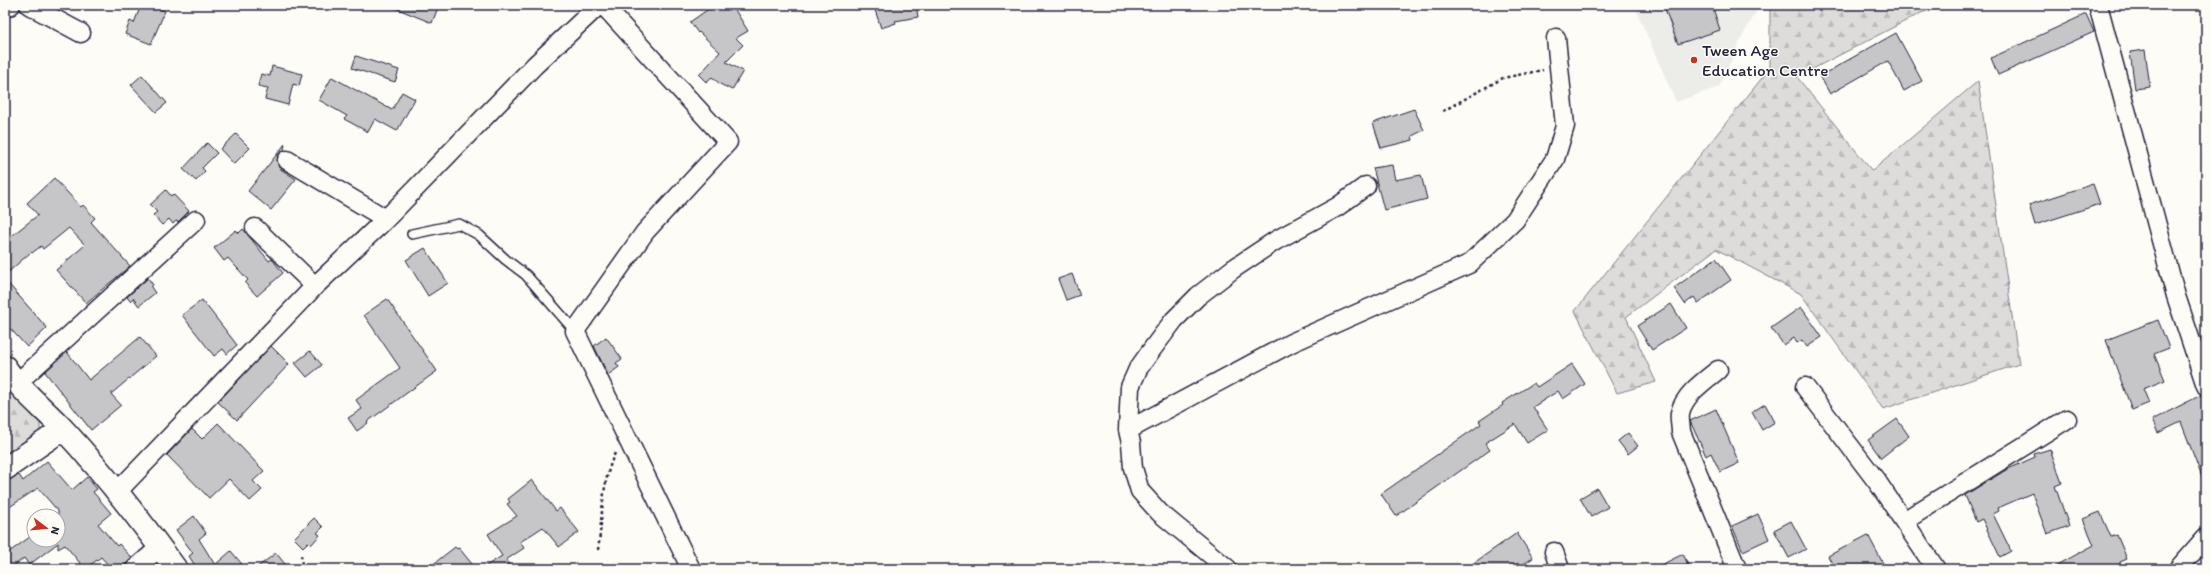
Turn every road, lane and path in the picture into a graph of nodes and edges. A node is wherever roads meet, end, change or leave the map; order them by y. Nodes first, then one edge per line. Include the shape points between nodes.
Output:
1 (11, 5) edge
2 (29, 5) edge
3 (599, 5) edge
4 (603, 5) edge
5 (2098, 5) edge
6 (5, 8) edge
7 (82, 33) dead end
8 (1556, 38) dead end
9 (1559, 67) junction
10 (1444, 111) dead end
11 (287, 160) dead end
12 (1366, 186) dead end
13 (386, 218) junction
14 (196, 220) dead end
15 (255, 228) dead end
16 (412, 234) dead end
17 (315, 286) junction
18 (575, 331) junction
19 (1718, 370) dead end
20 (10, 375) edge
21 (2206, 386) edge
22 (1805, 387) dead end
23 (2067, 419) dead end
24 (63, 429) junction
25 (1128, 430) junction
26 (625, 435) junction
27 (5, 469) edge
28 (117, 492) junction
29 (1904, 521) junction
30 (2206, 537) edge
31 (160, 547) junction
32 (598, 550) dead end
33 (301, 552) dead end
34 (135, 569) edge
35 (176, 569) edge
36 (299, 569) edge
37 (691, 569) edge
38 (1228, 569) edge
39 (1737, 569) edge
40 (1936, 569) edge
41 (2178, 569) edge

1 - 6 street
2 - 7 street
3 - 13 street via 488,112
4 - 18 street via 728,142 645,232
5 - 21 street via 2174,289
8 - 9 street
9 - 10 path via 1503,78
9 - 25 street via 1565,126 1554,159 1516,220 1469,264 1291,343
11 - 13 street
12 - 25 street via 1338,208 1274,241 1233,269 1198,296 1174,320 1138,369 1130,388
13 - 17 street
14 - 20 street
15 - 17 street
16 - 18 lane via 459,224 479,235 526,275
17 - 28 street
18 - 26 street
19 - 39 street via 1685,400 1680,414 1681,432
20 - 24 street
22 - 29 street
23 - 29 street
24 - 27 street
24 - 28 street
25 - 38 street via 1133,468 1140,492 1160,513
26 - 32 path via 609,465
26 - 37 street
28 - 31 street
29 - 40 street
30 - 41 street
31 - 34 street
31 - 35 street
33 - 36 path via 302,566

